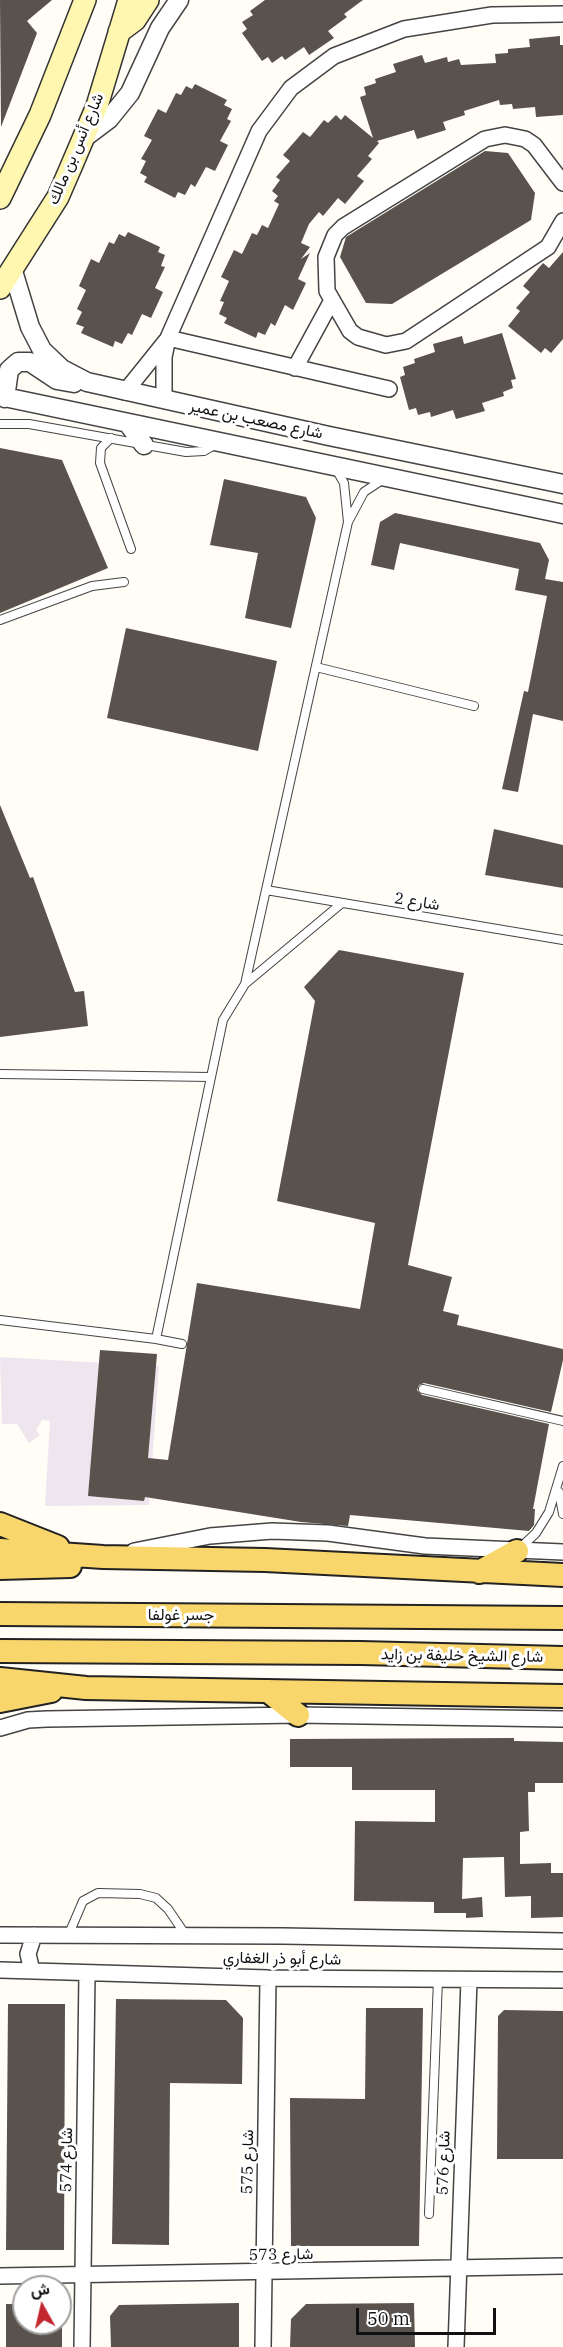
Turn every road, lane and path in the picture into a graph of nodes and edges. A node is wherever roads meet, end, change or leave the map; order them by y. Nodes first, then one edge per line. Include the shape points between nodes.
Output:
1 (85, 0) edge
2 (129, 0) edge
3 (148, 0) edge
4 (179, 0) edge
5 (563, 14) edge
6 (119, 33) junction
7 (85, 136) junction
8 (563, 183) edge
9 (0, 198) edge
10 (563, 221) edge
11 (13, 271) junction
12 (0, 288) edge
13 (331, 302) junction
14 (168, 338) junction
15 (295, 368) junction
16 (87, 382) junction
17 (389, 389) dead end
18 (125, 392) junction
19 (3, 397) edge
20 (164, 400) junction
21 (0, 424) edge
22 (129, 425) junction
23 (111, 438) junction
24 (218, 442) junction
25 (144, 444) junction
26 (334, 467) junction
27 (386, 478) junction
28 (563, 484) edge
29 (563, 514) edge
30 (348, 522) junction
31 (131, 549) dead end
32 (124, 582) dead end
33 (0, 620) edge
34 (316, 667) junction
35 (474, 706) dead end
36 (266, 890) junction
37 (342, 903) junction
38 (563, 940) edge
39 (245, 984) junction
40 (0, 1074) edge
41 (211, 1077) junction
42 (0, 1320) edge
43 (156, 1340) junction
44 (182, 1344) dead end
45 (423, 1389) dead end
46 (563, 1421) edge
47 (563, 1466) edge
48 (558, 1488) junction
49 (563, 1514) edge
50 (0, 1524) edge
51 (0, 1550) edge
52 (518, 1551) junction
53 (563, 1552) edge
54 (94, 1556) junction
55 (0, 1568) edge
56 (479, 1572) junction
57 (563, 1575) edge
58 (0, 1614) edge
59 (563, 1618) edge
60 (0, 1651) edge
61 (563, 1659) edge
62 (0, 1679) edge
63 (86, 1688) junction
64 (268, 1691) junction
65 (563, 1696) edge
66 (0, 1701) edge
67 (298, 1715) junction
68 (563, 1719) edge
69 (0, 1728) edge
70 (0, 1935) edge
71 (34, 1935) junction
72 (68, 1936) junction
73 (186, 1936) junction
74 (563, 1941) edge
75 (0, 1970) edge
76 (32, 1971) junction
77 (87, 1973) junction
78 (268, 1978) junction
79 (438, 1979) junction
80 (469, 1980) junction
81 (563, 1980) edge
82 (429, 2214) dead end
83 (563, 2266) edge
84 (459, 2270) junction
85 (264, 2273) junction
86 (83, 2275) junction
87 (0, 2276) edge
88 (82, 2347) edge
89 (263, 2347) edge
90 (456, 2347) edge

1 - 9 main road via 40,115
2 - 6 main road, شارع أنس بن مالك
3 - 6 main road via 135,20
4 - 7 street via 160,28 130,93 109,119
5 - 14 street via 492,15 404,29 334,56 311,71 273,108 259,131
6 - 7 main road, شارع أنس بن مالك
7 - 11 main road, شارع أنس بن مالك via 57,197
8 - 13 street via 525,139 505,135 476,144 335,235 324,268
10 - 13 street via 548,247 406,341 386,345 358,337
11 - 12 main road, شارع أنس بن مالك
11 - 16 street, شارع مصعب بن عمير via 30,327 42,350 62,369
13 - 15 street
14 - 15 street
14 - 18 street
14 - 20 street
15 - 17 street
16 - 18 street, شارع مصعب بن عمير
16 - 19 street via 64,382 30,362 18,362 9,370
18 - 20 street, شارع مصعب بن عمير
19 - 22 street, شارع مصعب بن عمير
20 - 28 street, شارع مصعب بن عمير
21 - 23 lane via 23,423
22 - 24 street, شارع مصعب بن عمير
22 - 25 street
23 - 25 lane
23 - 31 lane via 101,448 100,462
24 - 25 lane via 195,453
24 - 26 street, شارع مصعب بن عمير
26 - 27 street, شارع مصعب بن عمير
26 - 30 lane via 345,483
27 - 29 street, شارع مصعب بن عمير
27 - 30 lane via 364,492
30 - 34 lane
32 - 33 lane via 92,586
34 - 35 lane
34 - 36 lane
36 - 37 lane, شارع 2
36 - 39 lane
37 - 38 lane, شارع 2
37 - 39 lane
39 - 41 lane via 223,1020
40 - 41 lane
41 - 43 lane
42 - 43 lane
43 - 44 lane
45 - 46 lane
47 - 48 lane
48 - 49 lane
48 - 52 lane via 543,1522
50 - 54 main road
51 - 54 main road
52 - 53 street
52 - 54 street via 272,1531 210,1536
52 - 56 main road
54 - 55 main road via 54,1568
54 - 56 main road via 265,1560
56 - 57 main road
58 - 59 main road, جسر غولفا
60 - 61 main road, شارع الشيخ خليفة بن زايد via 361,1653
62 - 63 main road
63 - 64 main road
63 - 66 main road
64 - 65 main road
64 - 67 main road
67 - 68 street
67 - 69 street via 47,1719
70 - 71 street, شارع أبو ذر الغفاري
71 - 72 street, شارع أبو ذر الغفاري
71 - 76 street via 28,1954
72 - 73 street, شارع أبو ذر الغفاري
72 - 73 lane via 83,1901 98,1893 156,1898
73 - 74 street, شارع أبو ذر الغفاري
75 - 76 street, شارع أبو ذر الغفاري
76 - 77 street, شارع أبو ذر الغفاري
77 - 78 street, شارع أبو ذر الغفاري
77 - 86 street, شارع 574
78 - 79 street, شارع أبو ذر الغفاري
78 - 85 street, شارع 575
79 - 80 street, شارع أبو ذر الغفاري
79 - 82 lane
80 - 81 street, شارع أبو ذر الغفاري
80 - 84 street, شارع 576
83 - 84 street, شارع 573
84 - 85 street, شارع 573
84 - 90 street, شارع 576
85 - 86 street, شارع 573
85 - 89 street, شارع 575
86 - 87 street, شارع 573
86 - 88 street, شارع 574

